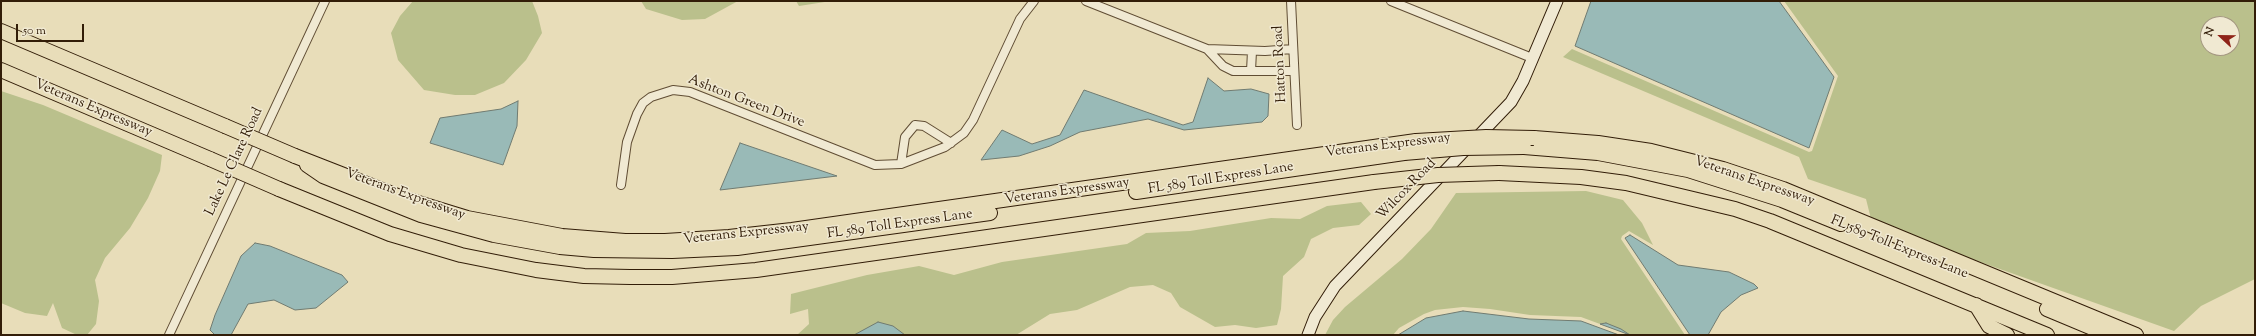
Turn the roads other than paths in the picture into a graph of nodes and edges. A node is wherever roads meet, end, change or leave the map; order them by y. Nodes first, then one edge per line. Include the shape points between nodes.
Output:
1 (325, 1) edge
2 (1034, 1) edge
3 (1086, 1) edge
4 (1291, 1) edge
5 (1391, 1) edge
6 (1557, 1) edge
7 (1, 31) edge
8 (1207, 49) junction
9 (1293, 49) junction
10 (1252, 51) junction
11 (1532, 58) junction
12 (1, 70) edge
13 (1251, 71) junction
14 (1294, 71) junction
15 (1297, 125) dead end
16 (1529, 143) junction
17 (950, 144) junction
18 (295, 156) junction
19 (901, 164) junction
20 (621, 186) dead end
21 (1976, 305) junction
22 (169, 335) edge
23 (1308, 335) edge
24 (2007, 335) edge
25 (2047, 335) edge
26 (2109, 335) edge
27 (2136, 335) edge

1 - 22 street, Lake Le Clare Road
2 - 17 street, Ashton Green Drive via 1020,19 973,120 964,133
3 - 8 street
4 - 9 street, Hatton Road
5 - 11 street
6 - 11 street, Wilcox Road
7 - 18 highway, Veterans Expressway, bridge
8 - 10 street
8 - 13 street via 1228,69
9 - 10 street
9 - 14 street, Hatton Road
10 - 13 street
11 - 23 street, Wilcox Road via 1511,102 1335,286 1315,317
12 - 21 highway, Veterans Expressway, bridge via 390,234 461,255 536,270 584,276 672,277 756,270 1374,182 1438,175 1500,173 1581,177 1626,183 1705,201 1770,221
13 - 14 street
14 - 15 street, Hatton Road
16 - 18 highway, Veterans Expressway, bridge via 1479,137 1416,141 792,230 665,241 562,236 529,232 467,218 405,198
16 - 18 highway, FL 589 Toll Express Lane, bridge via 1404,153 736,248 672,251 560,247 461,227 403,209 323,176
16 - 26 highway, FL 589 Toll Express Lane via 1635,159 1721,179 1782,200
16 - 27 highway, Veterans Expressway via 1598,143 1651,151 1723,169 1783,189
17 - 19 street, Ashton Green Drive
17 - 19 street via 924,126 915,125 905,137
19 - 20 street, Ashton Green Drive via 884,166 867,163 690,92 673,90 651,96 643,103 637,114 627,142
21 - 24 highway via 1989,326
21 - 25 highway, Veterans Expressway

